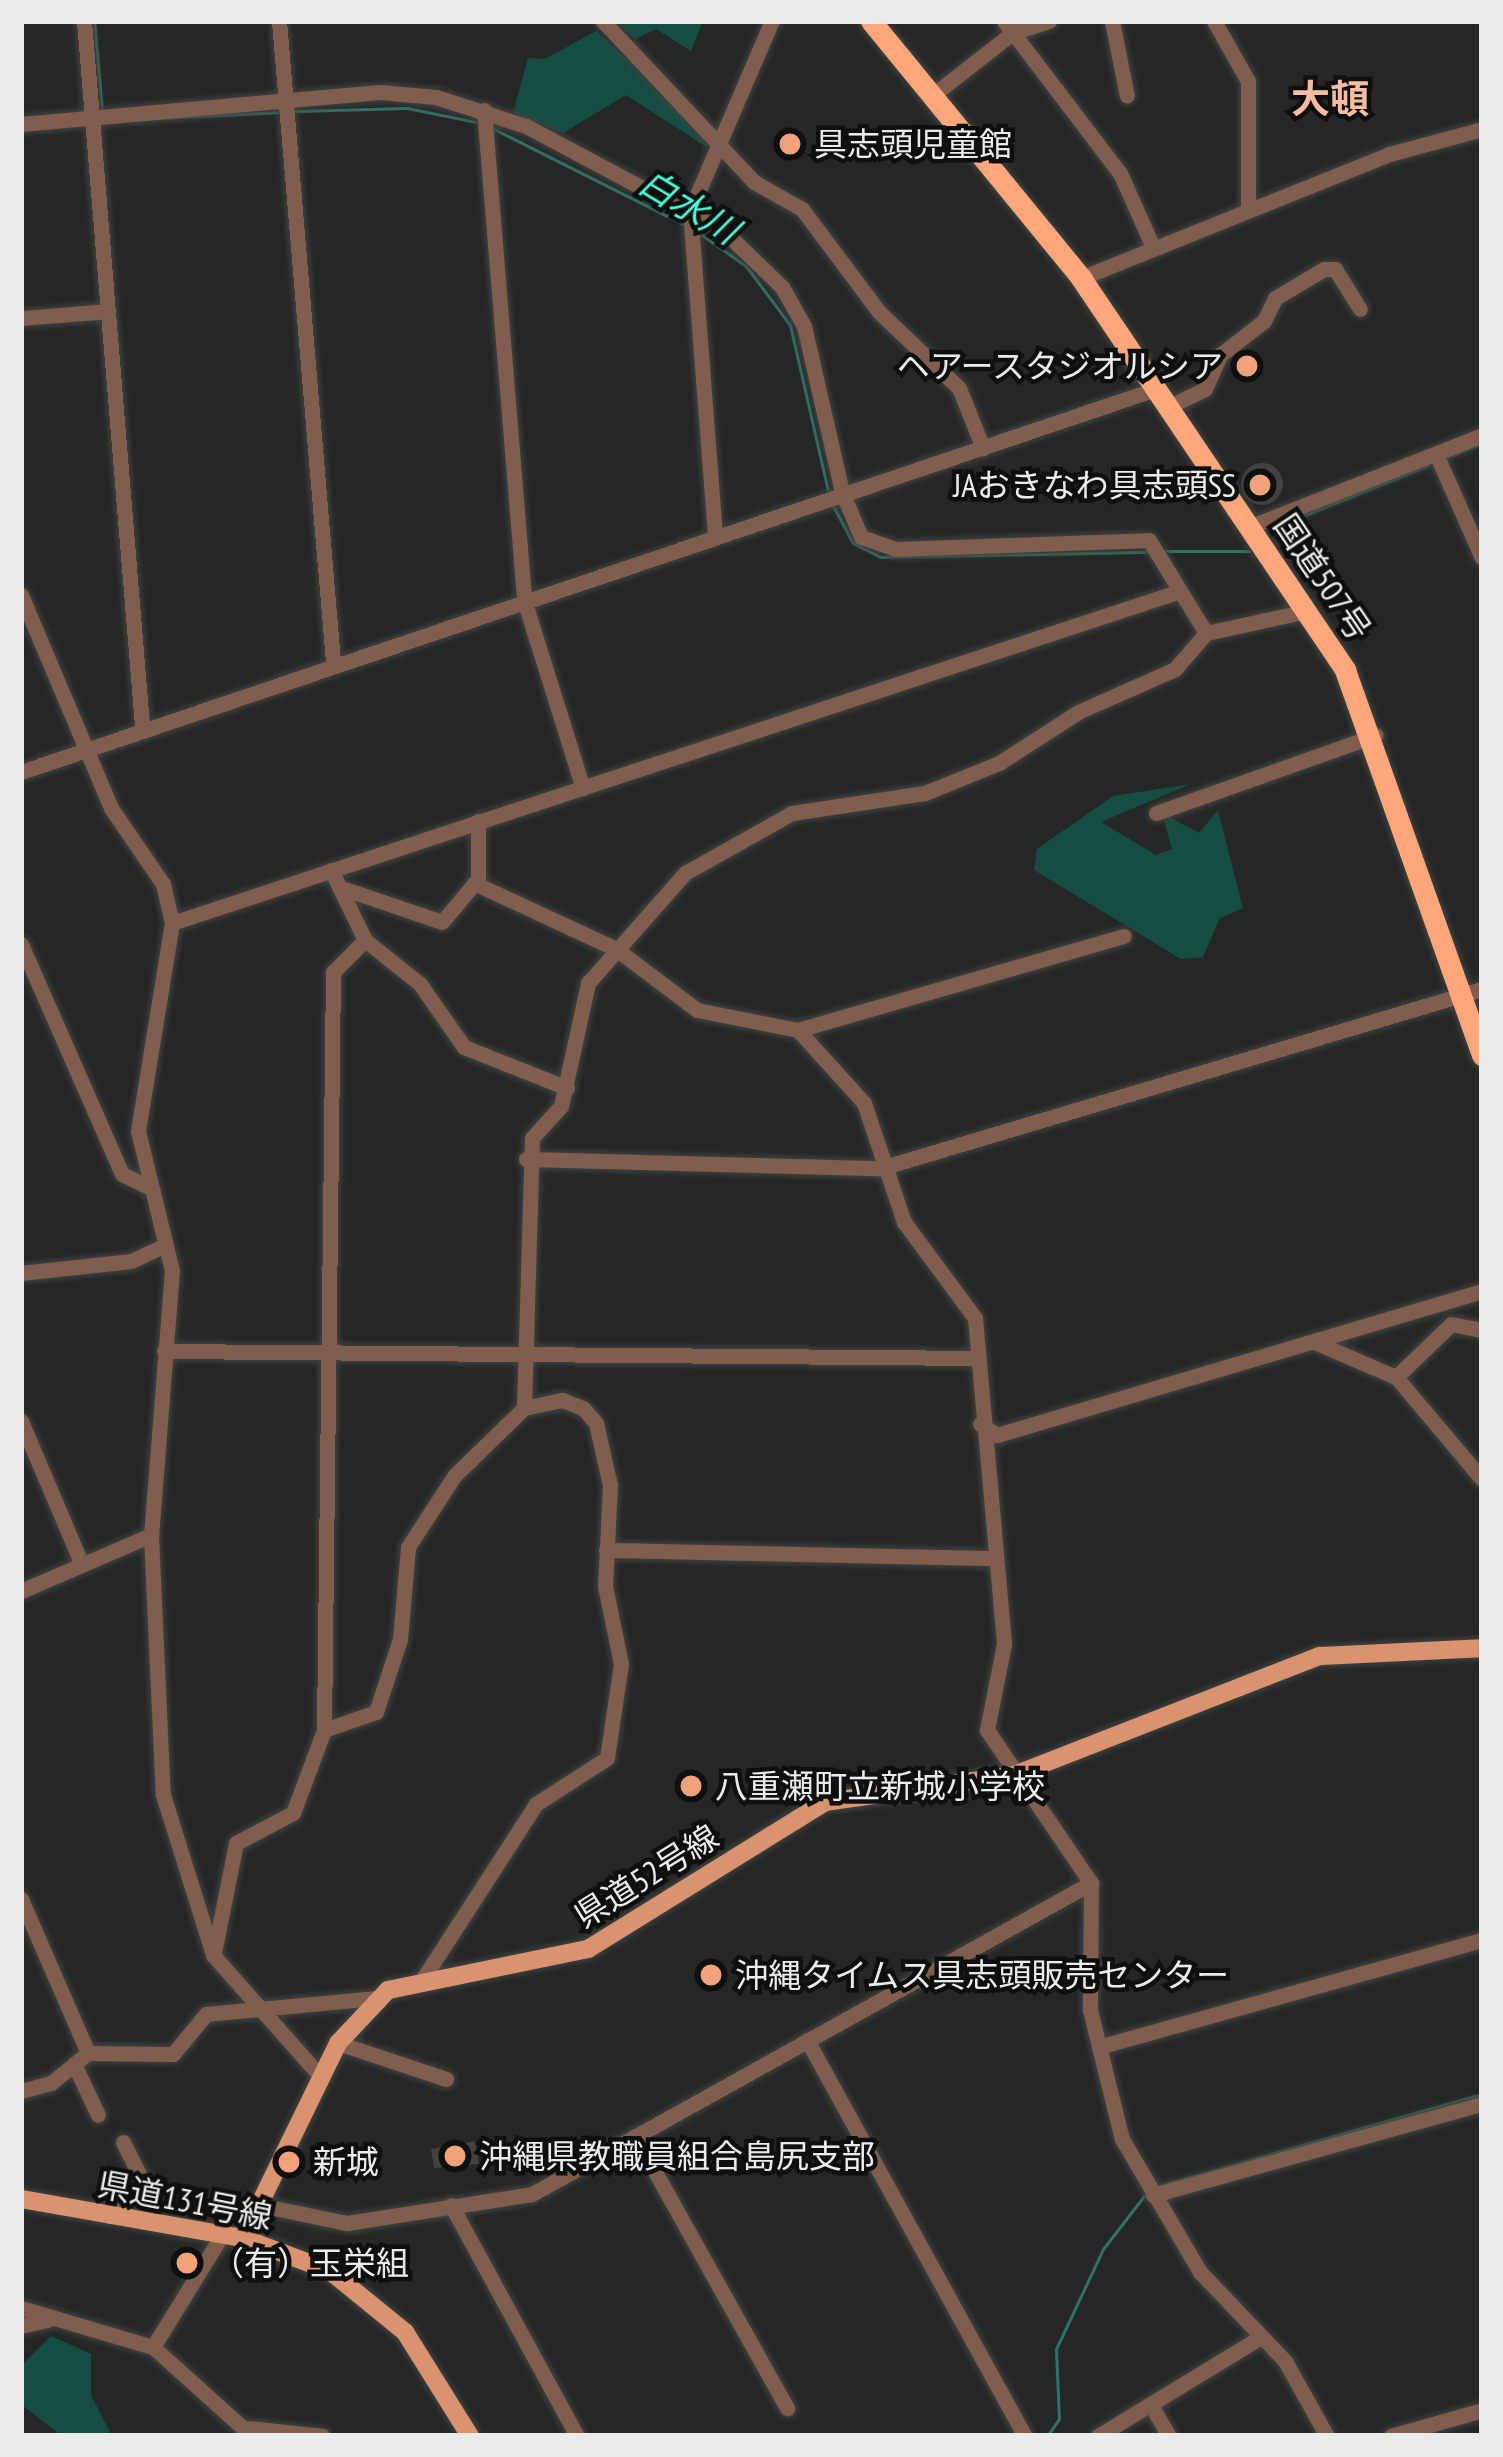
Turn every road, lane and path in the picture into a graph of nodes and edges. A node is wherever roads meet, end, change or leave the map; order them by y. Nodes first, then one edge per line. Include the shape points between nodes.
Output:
1 (84, 21) edge
2 (278, 21) edge
3 (603, 21) edge
4 (772, 21) edge
5 (1049, 21) edge
6 (1112, 21) edge
7 (1214, 21) edge
8 (879, 24) edge
9 (1008, 27) edge
10 (933, 94) junction
11 (1127, 96) dead end
12 (286, 99) junction
13 (484, 110) junction
14 (93, 117) junction
15 (21, 124) edge
16 (1482, 129) edge
17 (724, 141) junction
18 (1248, 209) junction
19 (689, 211) junction
20 (1154, 248) junction
21 (1081, 278) junction
22 (1360, 309) dead end
23 (108, 311) junction
24 (21, 318) edge
25 (1162, 398) junction
26 (1482, 435) edge
27 (983, 448) junction
28 (1437, 456) junction
29 (842, 493) junction
30 (1249, 526) junction
31 (715, 535) junction
32 (1482, 559) edge
33 (1177, 592) junction
34 (21, 595) edge
35 (524, 600) junction
36 (1307, 611) junction
37 (1206, 633) junction
38 (333, 662) junction
39 (142, 725) junction
40 (1376, 735) junction
41 (88, 742) junction
42 (21, 772) edge
43 (584, 788) junction
44 (1156, 813) dead end
45 (478, 820) junction
46 (332, 870) junction
47 (475, 883) junction
48 (345, 889) junction
49 (172, 923) junction
50 (1124, 937) dead end
51 (364, 940) junction
52 (21, 944) edge
53 (616, 949) junction
54 (1473, 993) edge
55 (798, 1030) junction
56 (1482, 1055) edge
57 (567, 1088) junction
58 (526, 1159) junction
59 (880, 1168) junction
60 (151, 1188) junction
61 (166, 1245) junction
62 (21, 1273) edge
63 (1482, 1291) edge
64 (1439, 1299) junction
65 (1451, 1324) junction
66 (1482, 1330) edge
67 (1317, 1343) junction
68 (328, 1350) junction
69 (164, 1351) junction
70 (524, 1353) junction
71 (976, 1358) junction
72 (1396, 1377) junction
73 (524, 1408) junction
74 (21, 1421) edge
75 (980, 1424) junction
76 (1482, 1479) edge
77 (151, 1535) junction
78 (606, 1550) junction
79 (992, 1558) junction
80 (82, 1565) junction
81 (21, 1591) edge
82 (1482, 1648) edge
83 (324, 1730) junction
84 (1014, 1775) junction
85 (1090, 1883) junction
86 (21, 1900) edge
87 (1482, 1940) edge
88 (213, 1955) junction
89 (423, 1979) junction
90 (374, 1998) junction
91 (255, 2005) junction
92 (807, 2040) junction
93 (338, 2043) junction
94 (1102, 2046) junction
95 (81, 2059) junction
96 (321, 2077) junction
97 (446, 2079) dead end
98 (21, 2091) edge
99 (1482, 2104) edge
100 (98, 2115) dead end
101 (634, 2136) junction
102 (123, 2142) dead end
103 (1153, 2195) junction
104 (21, 2199) edge
105 (255, 2204) junction
106 (451, 2205) junction
107 (109, 2216) junction
108 (222, 2235) junction
109 (243, 2238) junction
110 (21, 2308) edge
111 (47, 2320) junction
112 (21, 2326) edge
113 (1261, 2337) junction
114 (152, 2348) junction
115 (1151, 2405) junction
116 (787, 2408) dead end
117 (1482, 2410) edge
118 (250, 2432) edge
119 (323, 2436) edge
120 (470, 2436) edge
121 (577, 2436) edge
122 (1025, 2436) edge
123 (1098, 2436) edge
124 (1168, 2436) edge
125 (1327, 2436) edge
126 (1390, 2436) edge

1 - 14 street
2 - 12 street
3 - 17 street
4 - 17 street
5 - 9 street
6 - 11 street
7 - 18 street via 1248,80
8 - 10 highway, 国道507号
9 - 10 street
9 - 20 street via 1120,173
10 - 21 highway, 国道507号
12 - 13 street via 380,92
12 - 14 street
12 - 38 street
13 - 19 street
13 - 35 street
14 - 15 street
14 - 23 street
16 - 18 street
17 - 19 street
17 - 27 street via 754,182 802,209 879,312 959,388
18 - 20 street
19 - 29 street via 762,264 804,326
19 - 31 street
20 - 21 street
21 - 25 highway, 国道507号
22 - 25 street via 1335,269 1324,268 1275,298 1264,322 1220,355 1205,389
23 - 24 street
23 - 39 street
25 - 27 street
25 - 30 highway, 国道507号
26 - 28 street
27 - 29 street
28 - 30 street
28 - 32 street
29 - 31 street
29 - 33 street via 861,537 896,549 1149,541
30 - 36 highway, 国道507号
31 - 35 street
33 - 37 street
33 - 43 street
34 - 41 street
35 - 38 street
35 - 43 street
36 - 37 street
36 - 40 highway, 国道507号
37 - 53 street via 1175,669 1078,712 999,763 926,793 792,813 748,832 685,873
38 - 39 street
39 - 41 street
40 - 44 street
40 - 54 highway, 国道507号
41 - 42 street
41 - 49 street via 111,808 164,884
43 - 45 street
45 - 46 street
45 - 47 street
46 - 48 street
46 - 49 street
47 - 48 street via 435,922
47 - 53 street
48 - 51 street
49 - 60 street via 138,1131
50 - 55 street
51 - 57 street via 419,984 464,1047
51 - 68 street via 333,972
52 - 60 street via 122,1174
53 - 55 street via 697,1010
53 - 57 street via 584,992
54 - 56 highway, 国道507号
54 - 59 street
55 - 59 street via 863,1102
57 - 58 street
58 - 59 street
58 - 70 street
59 - 71 street via 904,1222 975,1318
60 - 61 street
61 - 62 street via 131,1261
61 - 69 street
63 - 64 street
64 - 65 street
64 - 67 street
65 - 66 street
65 - 72 street
67 - 72 street
67 - 75 street via 998,1435
68 - 69 street
68 - 70 street
68 - 83 street
69 - 77 street
70 - 71 street
70 - 73 street
71 - 75 street
72 - 76 street
73 - 78 street via 562,1400 596,1423 610,1485
73 - 83 street via 455,1475 408,1547 400,1639 376,1712
74 - 80 street
75 - 79 street
77 - 80 street
77 - 88 street via 157,1766
78 - 79 street
78 - 89 street via 621,1664 607,1758 536,1804
79 - 84 street via 1004,1644 987,1730
80 - 81 street
82 - 84 main road, 県道52号線 via 1298,1662
83 - 88 street via 293,1813 236,1843
84 - 85 street
84 - 89 main road, 県道52号線 via 825,1802 588,1949
85 - 92 street
85 - 94 street via 1087,1975
86 - 95 street
87 - 94 street
88 - 91 street
89 - 90 main road, 県道52号線
90 - 91 street
90 - 93 main road
91 - 95 street via 206,2014 173,2054
91 - 96 street
92 - 101 street
92 - 122 street
93 - 96 main road
93 - 97 street
94 - 103 street via 1122,2139
95 - 98 street
95 - 100 street
96 - 105 main road
99 - 103 street
101 - 106 street via 532,2194
101 - 116 street
102 - 107 street via 144,2184
103 - 113 street via 1200,2272
104 - 107 main road, 県道131号線
105 - 106 street via 346,2223
105 - 109 main road
106 - 121 street
107 - 108 main road, 県道131号線
108 - 109 main road, 県道131号線
108 - 114 street
109 - 120 main road, 県道131号線 via 330,2271 384,2310
110 - 111 street
111 - 112 street
111 - 114 street
113 - 115 street
113 - 125 street
114 - 118 street
115 - 123 street
115 - 124 street
117 - 126 street
118 - 119 street

